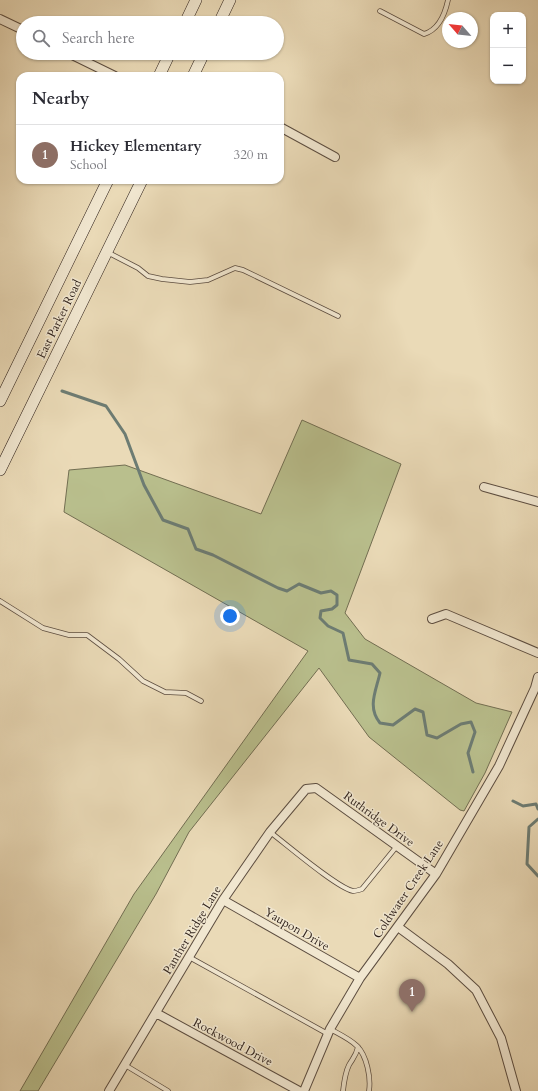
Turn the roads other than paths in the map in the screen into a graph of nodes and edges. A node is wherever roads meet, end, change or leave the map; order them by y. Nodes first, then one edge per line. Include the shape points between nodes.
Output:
1 (196, 0) edge
2 (230, 0) edge
3 (448, 0) edge
4 (380, 11) dead end
5 (188, 16) edge
6 (222, 16) edge
7 (0, 19) edge
8 (16, 27) edge
9 (82, 60) edge
10 (167, 60) edge
11 (200, 60) edge
12 (107, 72) edge
13 (161, 72) edge
14 (194, 72) edge
15 (284, 129) edge
16 (335, 157) dead end
17 (106, 184) edge
18 (140, 184) edge
19 (107, 252) junction
20 (338, 316) dead end
21 (0, 401) edge
22 (0, 470) edge
23 (484, 487) dead end
24 (538, 502) edge
25 (0, 601) edge
26 (432, 619) dead end
27 (538, 653) edge
28 (538, 677) edge
29 (201, 701) dead end
30 (306, 789) joint
31 (270, 832) junction
32 (397, 846) junction
33 (436, 874) junction
34 (223, 900) junction
35 (398, 927) junction
36 (190, 957) junction
37 (360, 978) junction
38 (156, 1013) junction
39 (329, 1032) junction
40 (358, 1047) junction
41 (125, 1065) junction
42 (109, 1091) edge
43 (168, 1091) edge
44 (300, 1091) edge
45 (304, 1091) edge
46 (343, 1091) edge
47 (369, 1091) edge
48 (516, 1091) edge

1 - 5 main road
2 - 6 main road
3 - 4 lane via 446,12 432,32 424,34
7 - 8 street
9 - 12 street
10 - 13 main road
11 - 14 main road
15 - 16 street
17 - 21 main road, East Parker Road
18 - 19 main road, East Parker Road
19 - 20 lane via 148,276 162,279 190,282 208,280 235,268 244,270
19 - 22 main road, East Parker Road
23 - 24 street
25 - 29 lane via 43,628 69,635 86,635 119,659 143,681 165,692 186,693
26 - 27 street via 446,614
28 - 33 street, Coldwater Creek Lane via 499,766
30 - 31 street, Panther Ridge Lane
30 - 32 street, Ruthridge Drive via 316,788
31 - 32 lane via 316,867 354,891 362,889
31 - 34 street, Panther Ridge Lane
32 - 33 street, Ruthridge Drive
33 - 35 street, Coldwater Creek Lane
34 - 36 street, Panther Ridge Lane
34 - 37 street, Yaupon Drive
35 - 37 street, Coldwater Creek Lane
35 - 48 street via 448,964 476,990 501,1038
36 - 38 street, Panther Ridge Lane
36 - 39 lane
37 - 39 street, Coldwater Creek Lane
38 - 41 street, Panther Ridge Lane
38 - 44 street, Rockwood Drive
39 - 40 lane
39 - 45 street, Coldwater Creek Lane
40 - 46 lane via 356,1057 346,1073
40 - 47 lane via 370,1079
41 - 42 street, Panther Ridge Lane
41 - 43 lane

